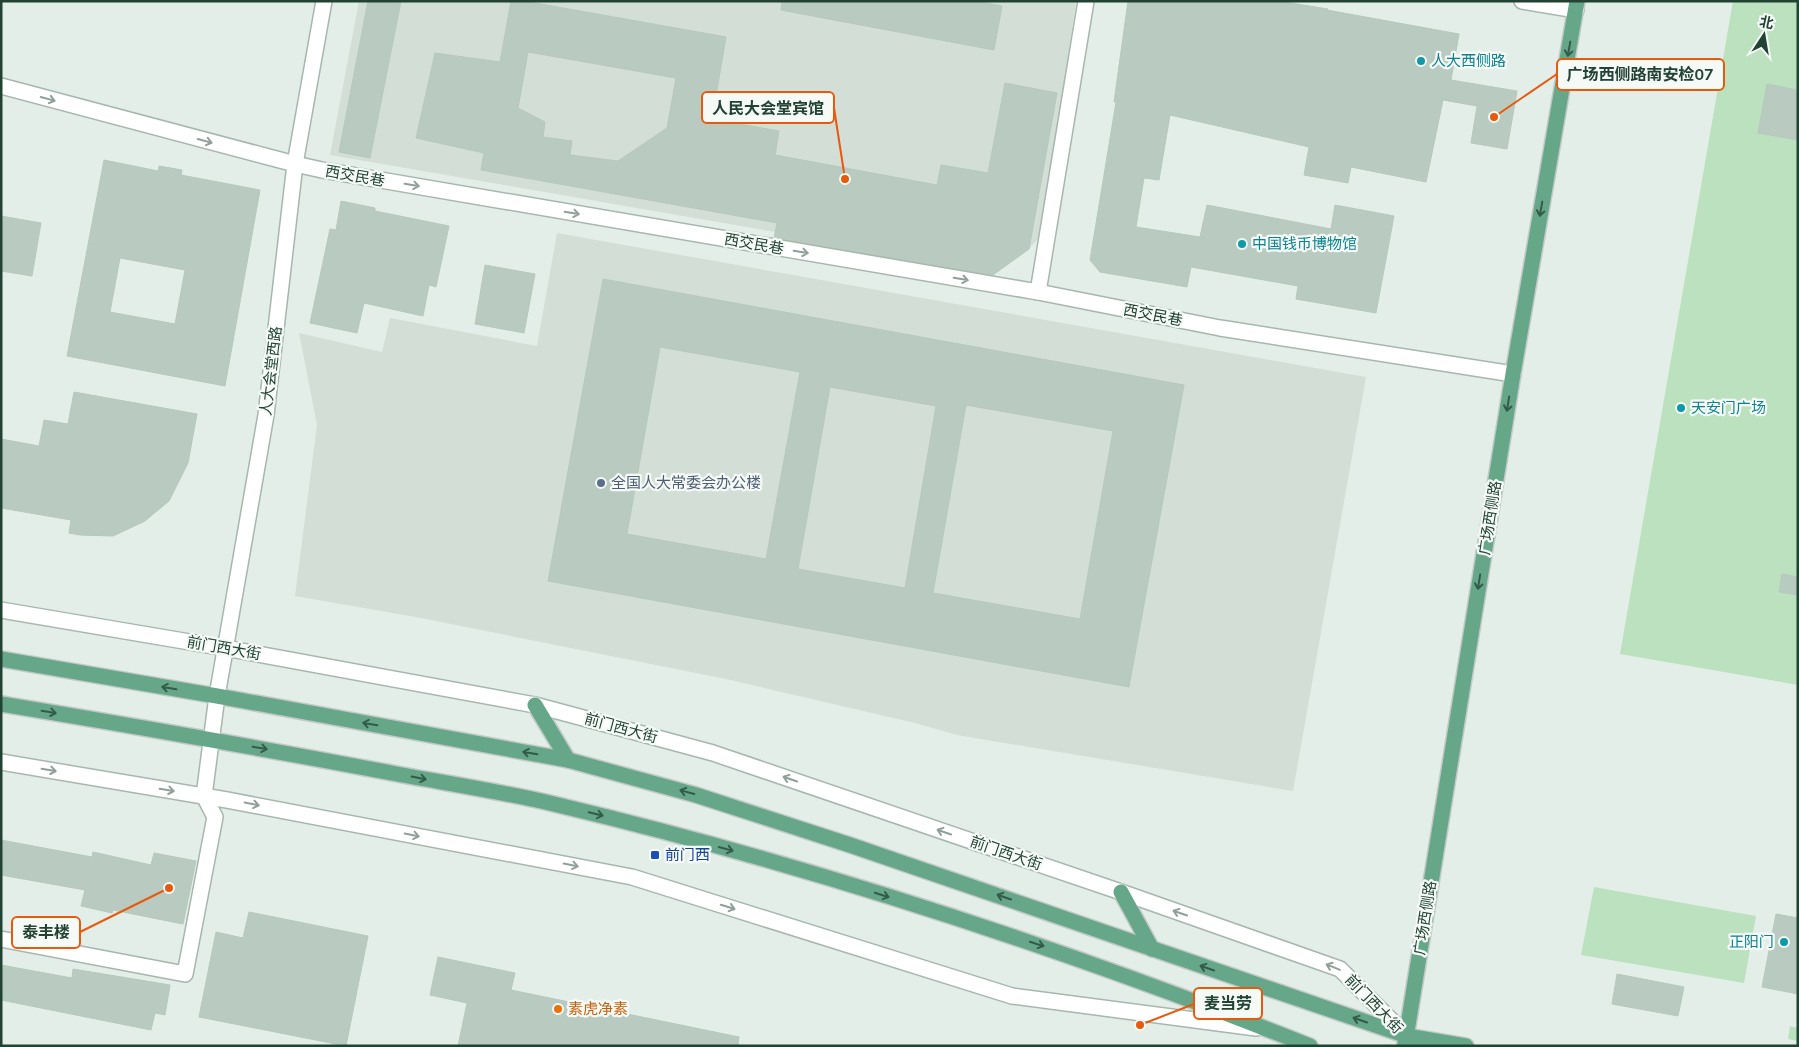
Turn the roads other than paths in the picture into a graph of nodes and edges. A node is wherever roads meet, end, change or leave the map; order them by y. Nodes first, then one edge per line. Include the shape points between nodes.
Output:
1 (324, 1) edge
2 (1086, 1) edge
3 (1522, 1) edge
4 (1577, 6) edge
5 (1, 86) edge
6 (295, 164) junction
7 (1038, 292) junction
8 (1513, 374) junction
9 (1, 610) edge
10 (225, 648) junction
11 (1, 659) edge
12 (217, 696) junction
13 (1, 704) edge
14 (535, 705) junction
15 (212, 739) junction
16 (568, 760) junction
17 (1, 762) edge
18 (204, 796) junction
19 (1121, 892) junction
20 (1, 939) edge
21 (1152, 949) junction
22 (1270, 1030) junction
23 (1406, 1041) edge
24 (1310, 1046) edge
25 (1466, 1046) edge

1 - 6 street, 人大会堂西路
2 - 7 street
3 - 4 street
4 -> 8 main road, 广场西侧路
5 -> 6 street, 西交民巷
6 -> 7 street, 西交民巷
6 - 10 street, 人大会堂西路 via 266,415
7 - 8 street, 西交民巷 via 1220,328
8 -> 23 main road, 广场西侧路
9 - 10 street, 前门西大街
10 - 12 street, 人大会堂西路
10 - 14 street, 前门西大街
12 -> 11 main road, 前门西大街
12 - 15 street, 人大会堂西路
16 -> 12 main road, 前门西大街
13 -> 15 main road
14 - 16 main road
19 -> 14 street, 前门西大街 via 713,753
15 - 18 street, 人大会堂西路
15 -> 22 main road via 555,804 795,868 1041,946
21 -> 16 main road, 前门西大街 via 932,872 696,795
17 -> 18 street
18 - 20 street via 215,817 185,974
18 -> 22 street via 632,877 1012,996
19 - 21 main road
23 -> 19 street, 前门西大街 via 1340,969
23 -> 21 main road, 前门西大街
22 - 24 main road
23 - 25 main road

